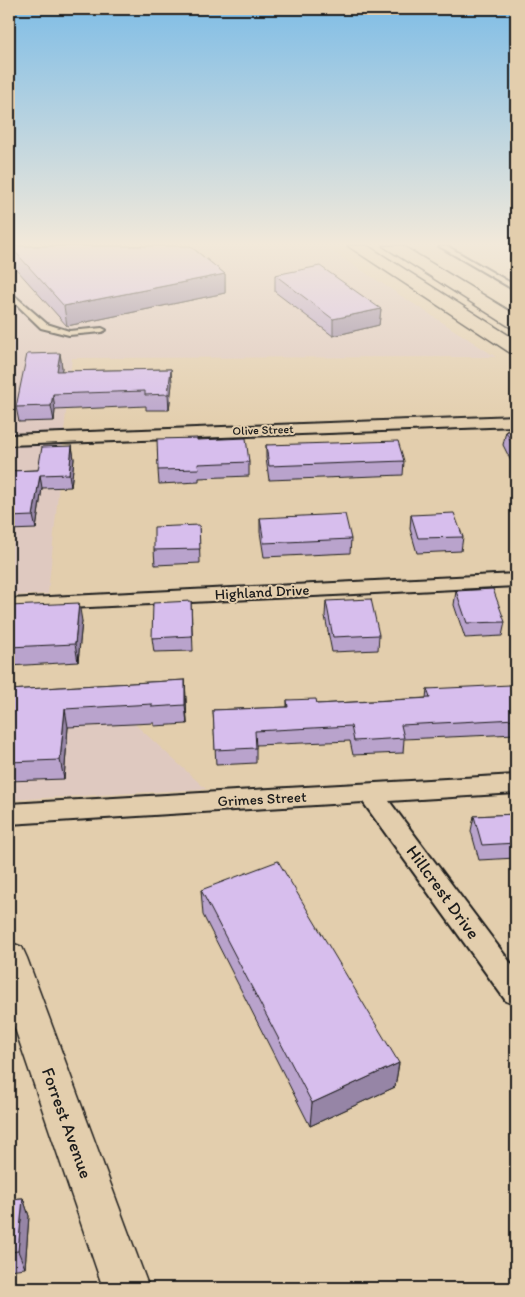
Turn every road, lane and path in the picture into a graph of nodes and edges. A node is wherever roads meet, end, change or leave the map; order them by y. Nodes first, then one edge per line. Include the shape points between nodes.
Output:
1 (23, 307) edge
2 (451, 307) edge
3 (489, 307) edge
4 (456, 310) junction
5 (516, 323) edge
6 (102, 330) dead end
7 (516, 340) edge
8 (516, 348) edge
9 (516, 421) edge
10 (9, 440) edge
11 (516, 580) edge
12 (9, 605) edge
13 (516, 784) edge
14 (370, 793) junction
15 (9, 814) edge
16 (9, 958) edge
17 (516, 992) edge
18 (126, 1288) edge

1 - 6 lane via 44,326 69,333
2 - 4 main road
3 - 5 main road
4 - 7 main road
4 - 8 main road
9 - 10 street, Olive Street
11 - 12 street, Highland Drive
13 - 14 street, Grimes Street
14 - 15 street, Grimes Street
14 - 17 street, Hillcrest Drive
16 - 18 main road, Forrest Avenue

